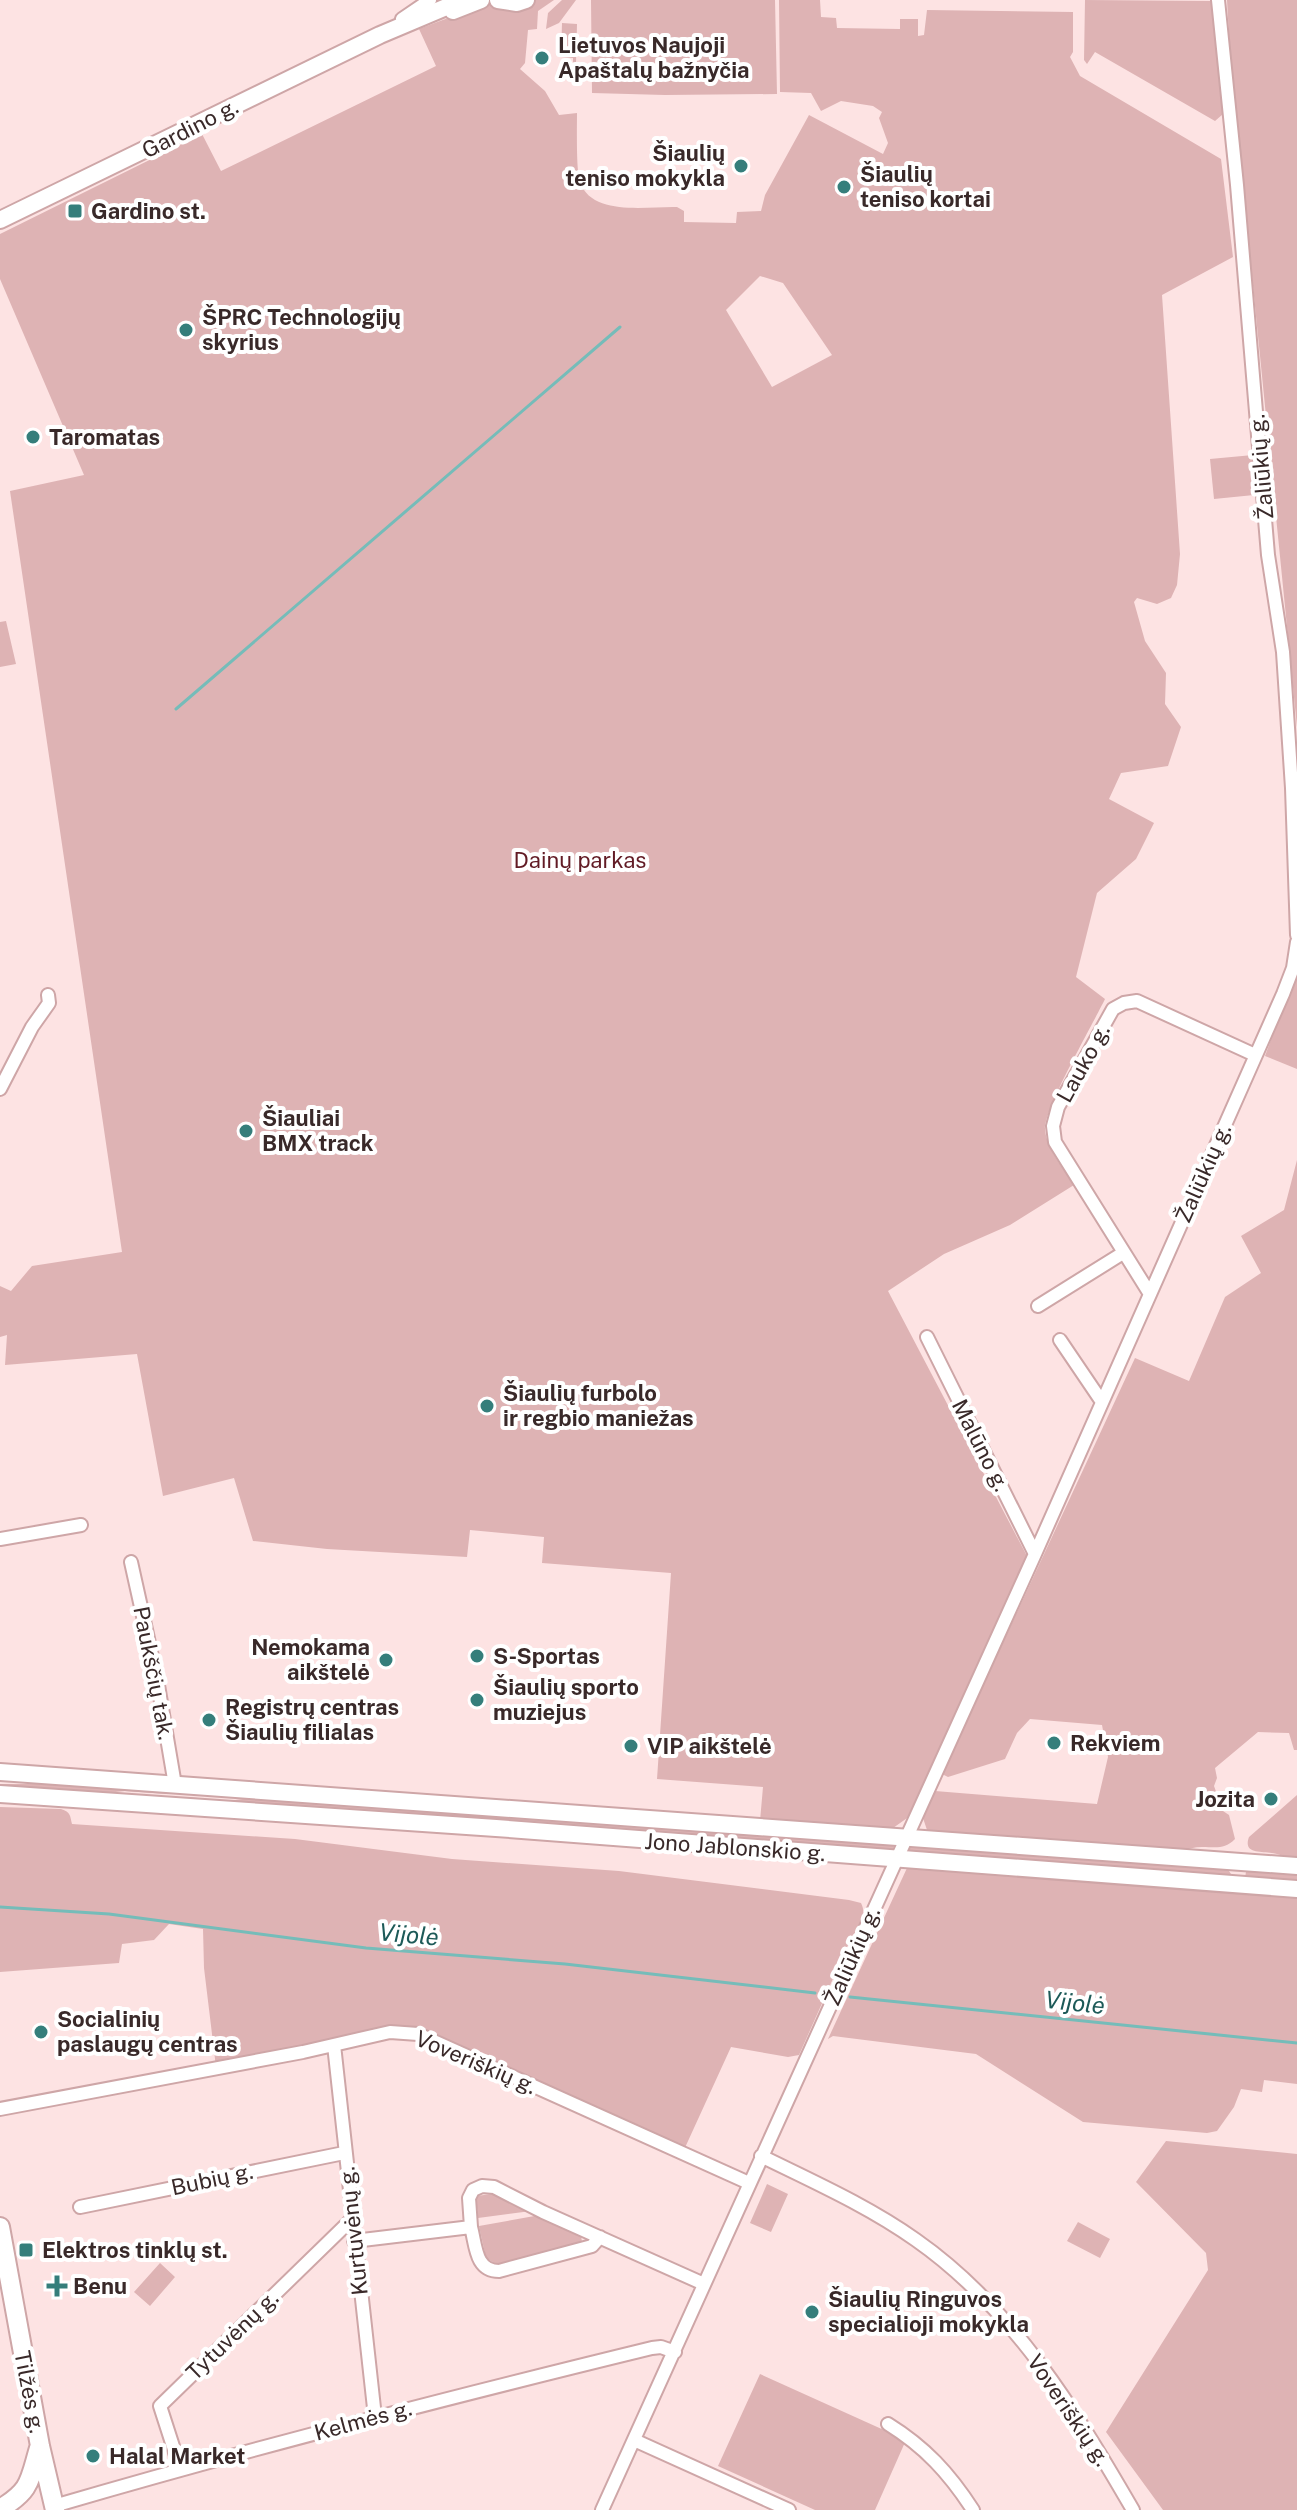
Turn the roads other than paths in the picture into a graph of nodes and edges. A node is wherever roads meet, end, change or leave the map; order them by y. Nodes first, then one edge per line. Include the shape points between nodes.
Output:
1 (430, 0) edge
2 (443, 0) edge
3 (463, 0) edge
4 (481, 0) edge
5 (498, 0) edge
6 (526, 0) edge
7 (1218, 0) edge
8 (402, 19) junction
9 (380, 35) junction
10 (0, 220) edge
11 (1297, 935) edge
12 (1297, 942) edge
13 (48, 995) dead end
14 (1255, 1055) junction
15 (0, 1089) edge
16 (1123, 1253) junction
17 (1150, 1294) junction
18 (1038, 1306) dead end
19 (927, 1337) dead end
20 (1060, 1340) dead end
21 (1102, 1402) junction
22 (81, 1525) dead end
23 (0, 1539) edge
24 (1035, 1554) junction
25 (131, 1562) dead end
26 (0, 1772) edge
27 (175, 1785) junction
28 (0, 1794) edge
29 (173, 1805) junction
30 (905, 1837) junction
31 (895, 1859) junction
32 (1297, 1866) edge
33 (1297, 1889) edge
34 (334, 2045) junction
35 (0, 2109) edge
36 (344, 2153) junction
37 (761, 2156) junction
38 (749, 2183) junction
39 (80, 2207) dead end
40 (352, 2219) junction
41 (0, 2227) edge
42 (471, 2227) junction
43 (600, 2237) junction
44 (354, 2241) junction
45 (704, 2284) junction
46 (675, 2352) junction
47 (375, 2417) junction
48 (888, 2424) dead end
49 (634, 2440) junction
50 (40, 2446) junction
51 (180, 2468) junction
52 (969, 2508) edge
53 (0, 2509) edge
54 (49, 2509) edge
55 (602, 2510) edge
56 (789, 2510) edge
57 (1133, 2510) edge

1 - 8 street
2 - 8 main road, Gardino g.
3 - 9 main road, Gardino g.
4 - 9 main road
5 - 6 main road
7 - 11 street, Žaliūkių g. via 1268,555 1283,652
8 - 9 main road, Gardino g.
9 - 10 main road, Gardino g.
12 - 14 street, Žaliūkių g. via 1293,968
13 - 15 street via 49,1003
14 - 16 street, Lauko g. via 1137,1001 1113,1009 1058,1107 1053,1126 1055,1142
14 - 17 street, Žaliūkių g.
16 - 17 street, Lauko g.
16 - 18 street
17 - 21 street, Žaliūkių g.
19 - 24 street, Malūno g.
20 - 21 street
21 - 24 street, Žaliūkių g.
22 - 23 street
24 - 30 street, Žaliūkių g.
25 - 27 street, Paukščių tak.
26 - 27 main road, Jono Jablonskio g.
27 - 29 main road
27 - 30 main road, Jono Jablonskio g.
28 - 29 main road, Jono Jablonskio g.
29 - 31 main road, Jono Jablonskio g.
30 - 31 street, Žaliūkių g.
30 - 32 main road, Jono Jablonskio g.
31 - 33 main road, Jono Jablonskio g.
31 - 37 street, Žaliūkių g.
34 - 35 street, Voveriškių g.
34 - 36 street, Kurtuvėnų g.
34 - 38 street, Voveriškių g. via 390,2032 418,2034
36 - 39 street, Bubių g.
36 - 40 street, Kurtuvėnų g.
37 - 38 street, Žaliūkių g.
37 - 57 street, Voveriškių g. via 893,2225 990,2303 1084,2426
38 - 45 street, Žaliūkių g.
40 - 44 street, Kurtuvėnų g.
40 - 51 street, Tytuvėnų g. via 160,2406
41 - 50 highway, Tilžės g.
42 - 43 street via 480,2263 491,2271 592,2246
42 - 43 street via 469,2198 482,2186
42 - 44 street
43 - 45 street
44 - 47 street, Kurtuvėnų g.
45 - 46 street, Žaliūkių g.
46 - 47 street, Kelmės g. via 652,2348
46 - 49 street, Žaliūkių g.
47 - 51 street, Kelmės g.
48 - 52 street via 931,2456
49 - 55 street, Žaliūkių g.
49 - 56 street
50 - 53 highway via 25,2491
50 - 54 highway, Tilžės g.
51 - 54 street, Kelmės g.

